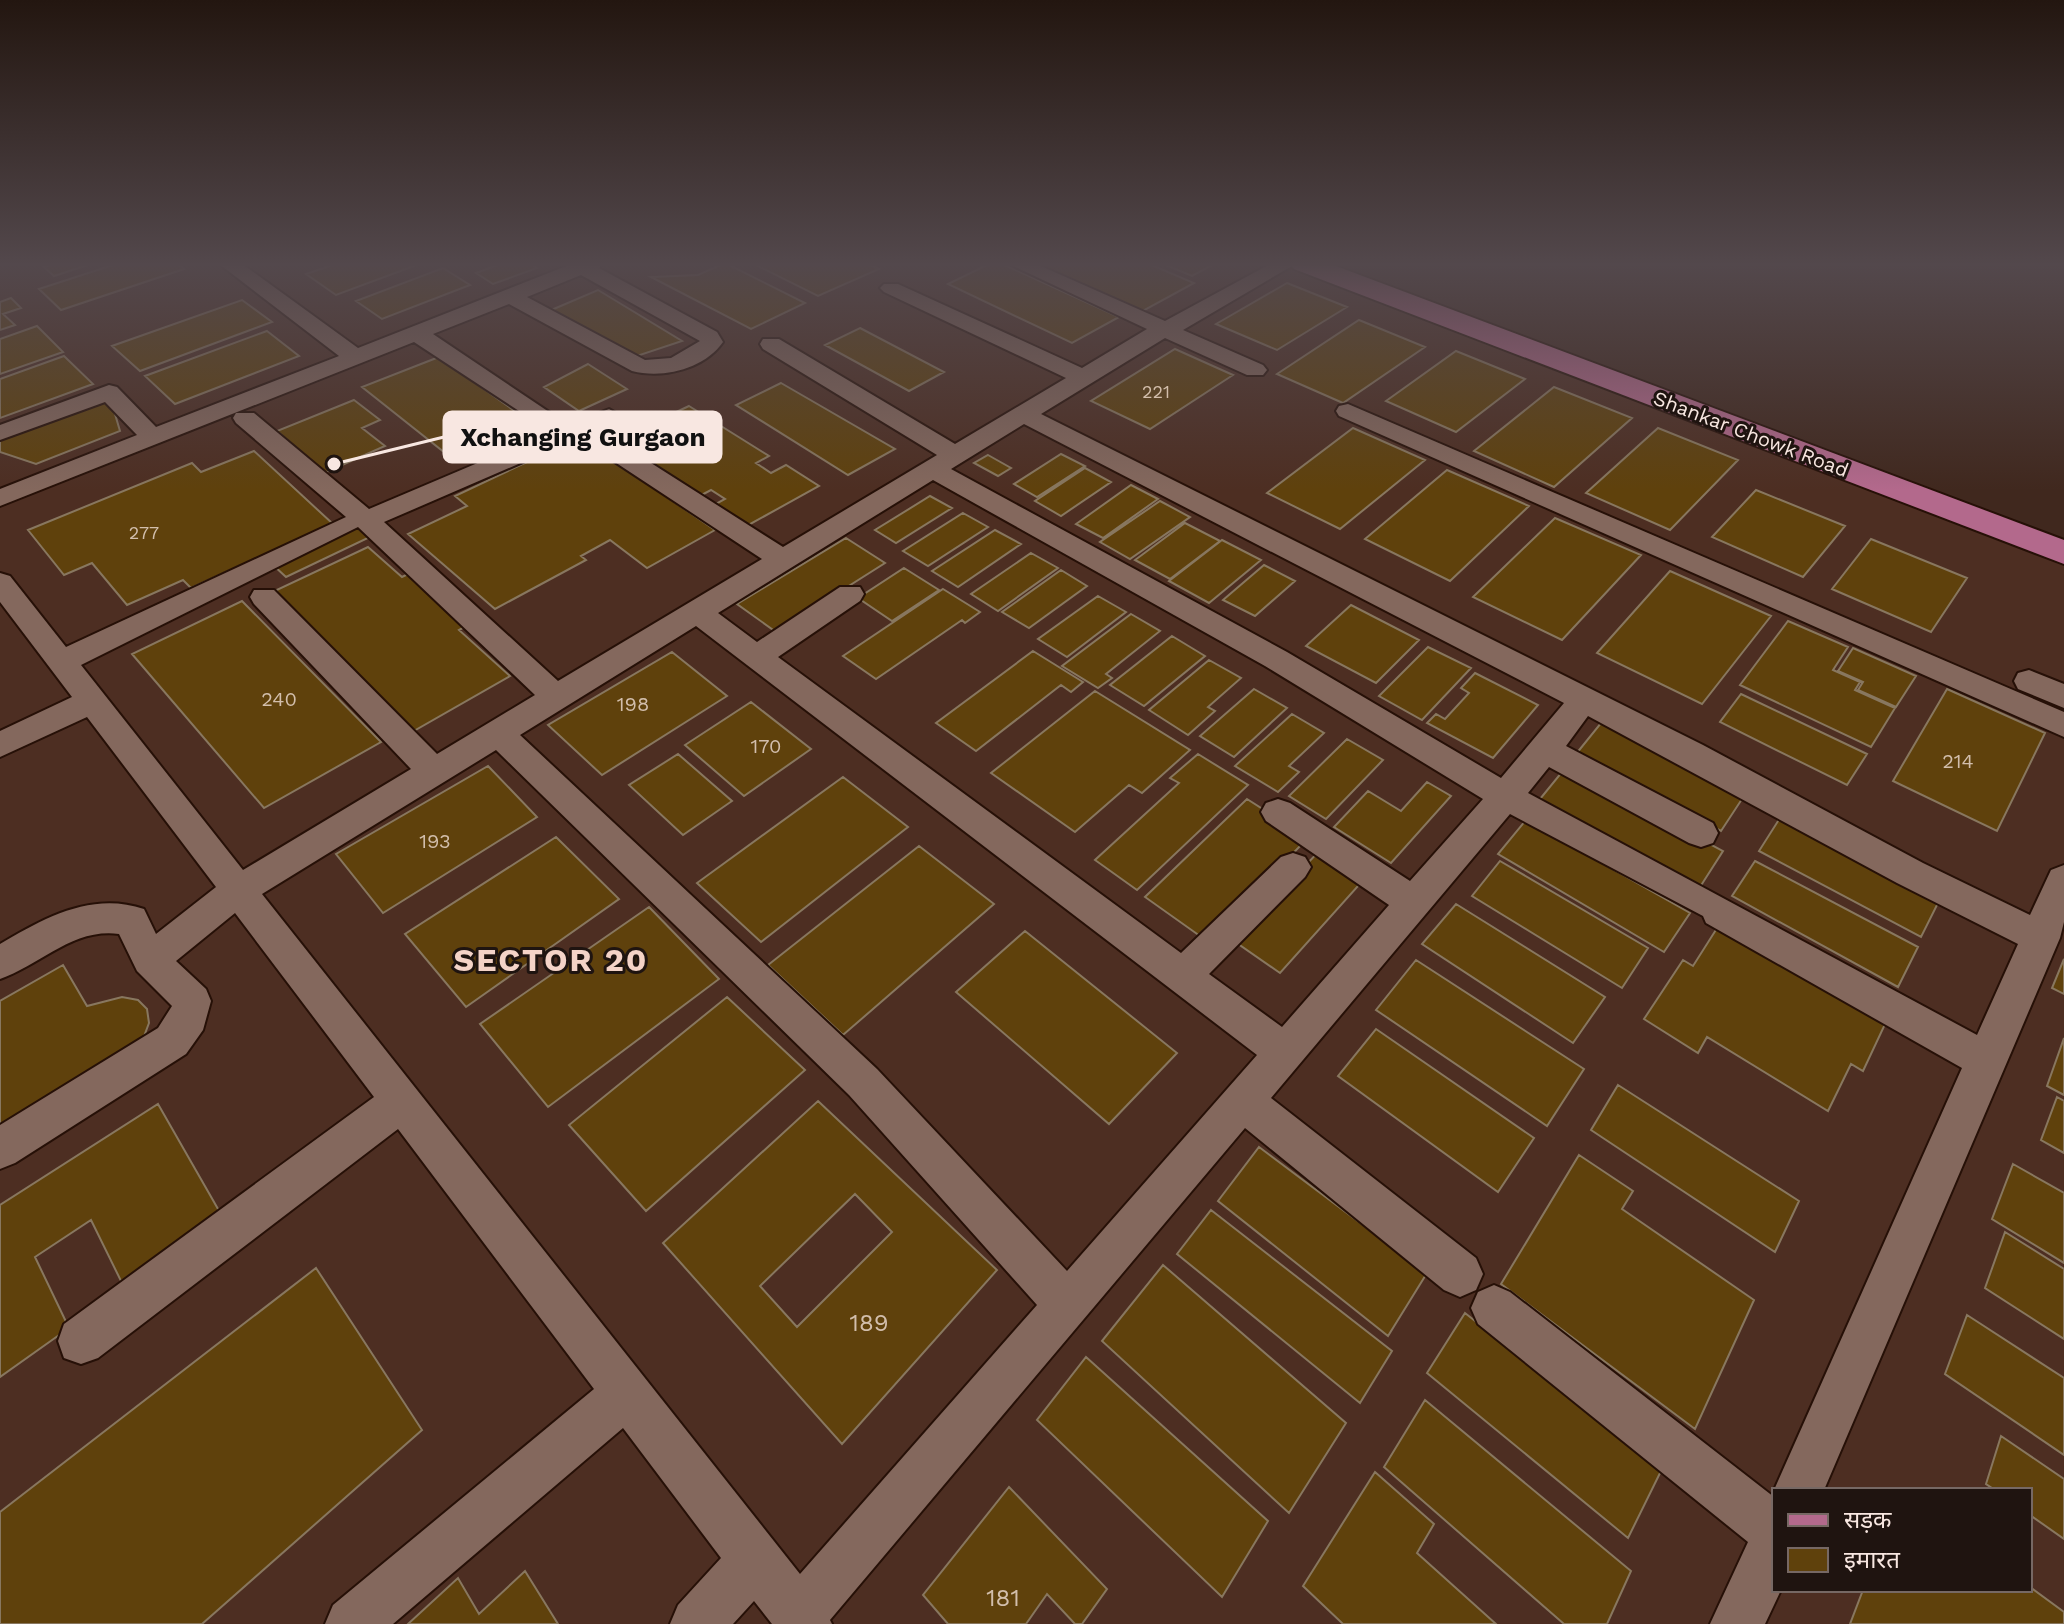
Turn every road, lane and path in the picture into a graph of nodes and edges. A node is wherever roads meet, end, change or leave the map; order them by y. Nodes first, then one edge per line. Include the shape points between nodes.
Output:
1 (330, 339) edge
2 (401, 339) edge
3 (425, 339) edge
4 (589, 339) edge
5 (710, 339) edge
6 (1001, 339) edge
7 (1151, 339) edge
8 (1205, 339) edge
9 (1502, 339) edge
10 (1526, 339) edge
11 (771, 344) dead end
12 (355, 357) junction
13 (1261, 362) dead end
14 (1083, 377) junction
15 (1348, 411) dead end
16 (1023, 414) junction
17 (245, 418) dead end
18 (552, 425) dead end
19 (0, 433) edge
20 (152, 437) junction
21 (944, 462) junction
22 (0, 498) edge
23 (356, 523) junction
24 (2064, 541) edge
25 (2064, 553) edge
26 (783, 560) junction
27 (0, 582) edge
28 (850, 594) dead end
29 (264, 597) dead end
30 (697, 612) junction
31 (756, 657) junction
32 (61, 662) junction
33 (2029, 681) dead end
34 (556, 697) junction
35 (2064, 697) edge
36 (1583, 700) junction
37 (91, 701) junction
38 (2064, 725) edge
39 (498, 733) junction
40 (0, 745) edge
41 (1545, 750) junction
42 (434, 772) junction
43 (1505, 796) junction
44 (1278, 812) dead end
45 (1701, 833) dead end
46 (1293, 867) dead end
47 (2064, 880) edge
48 (236, 892) junction
49 (1413, 902) junction
50 (2041, 938) junction
51 (150, 960) junction
52 (0, 963) edge
53 (1182, 976) junction
54 (1284, 1052) junction
55 (1987, 1061) junction
56 (1243, 1101) junction
57 (401, 1102) junction
58 (0, 1149) edge
59 (1460, 1274) dead end
60 (1067, 1304) junction
61 (1494, 1308) dead end
62 (81, 1341) dead end
63 (627, 1393) junction
64 (1800, 1488) edge
65 (1772, 1528) edge
66 (1772, 1550) edge
67 (754, 1561) junction
68 (802, 1620) edge
69 (352, 1624) edge
70 (697, 1624) edge
71 (1737, 1624) edge

1 - 12 lane
2 - 12 lane
3 - 18 lane
4 - 5 lane via 640,366 657,369 706,349
6 - 14 lane
7 - 14 lane
8 - 13 lane
9 - 25 main road, Shankar Chowk Road
10 - 24 main road, Shankar Chowk Road
11 - 21 lane
12 - 20 lane
14 - 16 lane
15 - 38 lane
16 - 21 lane
16 - 36 lane
17 - 23 lane
19 - 20 lane via 109,392
20 - 22 lane
21 - 26 lane
21 - 43 lane
23 - 26 lane via 603,428
23 - 32 lane
23 - 34 lane
26 - 30 lane
27 - 32 lane
28 - 31 lane
29 - 42 lane
30 - 31 lane
30 - 34 lane
31 - 53 lane
32 - 37 lane
33 - 35 lane
34 - 39 lane
36 - 41 lane
36 - 50 lane
37 - 40 lane
37 - 48 lane
39 - 42 lane
39 - 60 lane via 863,1082
41 - 43 lane
41 - 45 lane
42 - 48 lane
43 - 49 lane
43 - 55 lane
44 - 49 lane
46 - 53 lane
47 - 50 lane
48 - 51 lane
48 - 57 lane
49 - 54 lane
50 - 55 lane
51 - 52 lane via 131,920 107,915 79,920
51 - 58 lane via 192,1001 189,1018 172,1041
53 - 54 lane
54 - 56 lane
55 - 64 lane
56 - 59 lane
56 - 60 lane
57 - 62 lane
57 - 63 lane
60 - 68 lane
61 - 65 lane
63 - 67 lane
63 - 69 lane
66 - 71 lane
67 - 68 lane
67 - 70 lane

